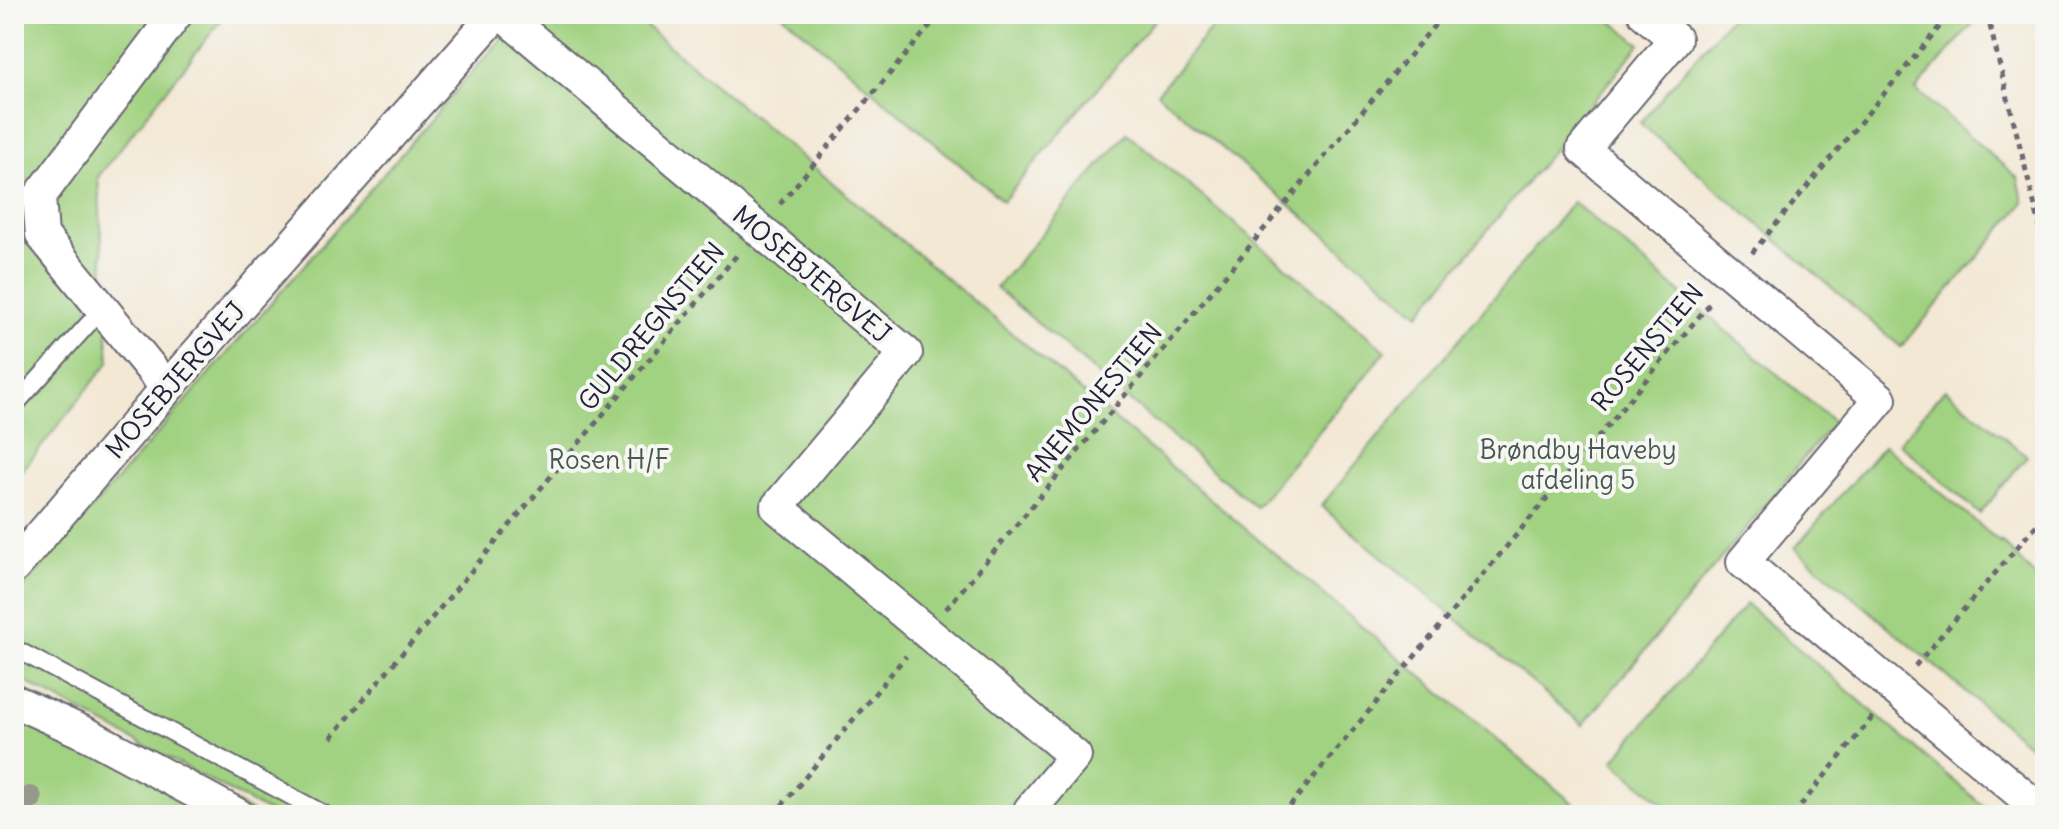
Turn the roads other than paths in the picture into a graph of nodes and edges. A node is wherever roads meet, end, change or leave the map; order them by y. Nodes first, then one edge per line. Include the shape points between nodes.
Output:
1 (176, 14) edge
2 (496, 14) edge
3 (502, 14) edge
4 (1645, 14) edge
5 (101, 310) junction
6 (167, 388) junction
7 (14, 406) edge
8 (14, 567) edge
9 (14, 648) edge
10 (14, 701) edge
11 (2045, 814) edge
12 (238, 815) edge
13 (326, 815) edge
14 (1036, 815) edge

1 - 5 street via 39,197 42,235
2 - 6 street, MOSEBJERGVEJ
3 - 14 street, MOSEBJERGVEJ via 906,353 777,507 1075,756 1030,810
4 - 11 street via 1675,39 1583,149 1880,399 1743,562
5 - 6 street
5 - 7 lane
6 - 8 street, MOSEBJERGVEJ
9 - 13 lane
10 - 12 street

